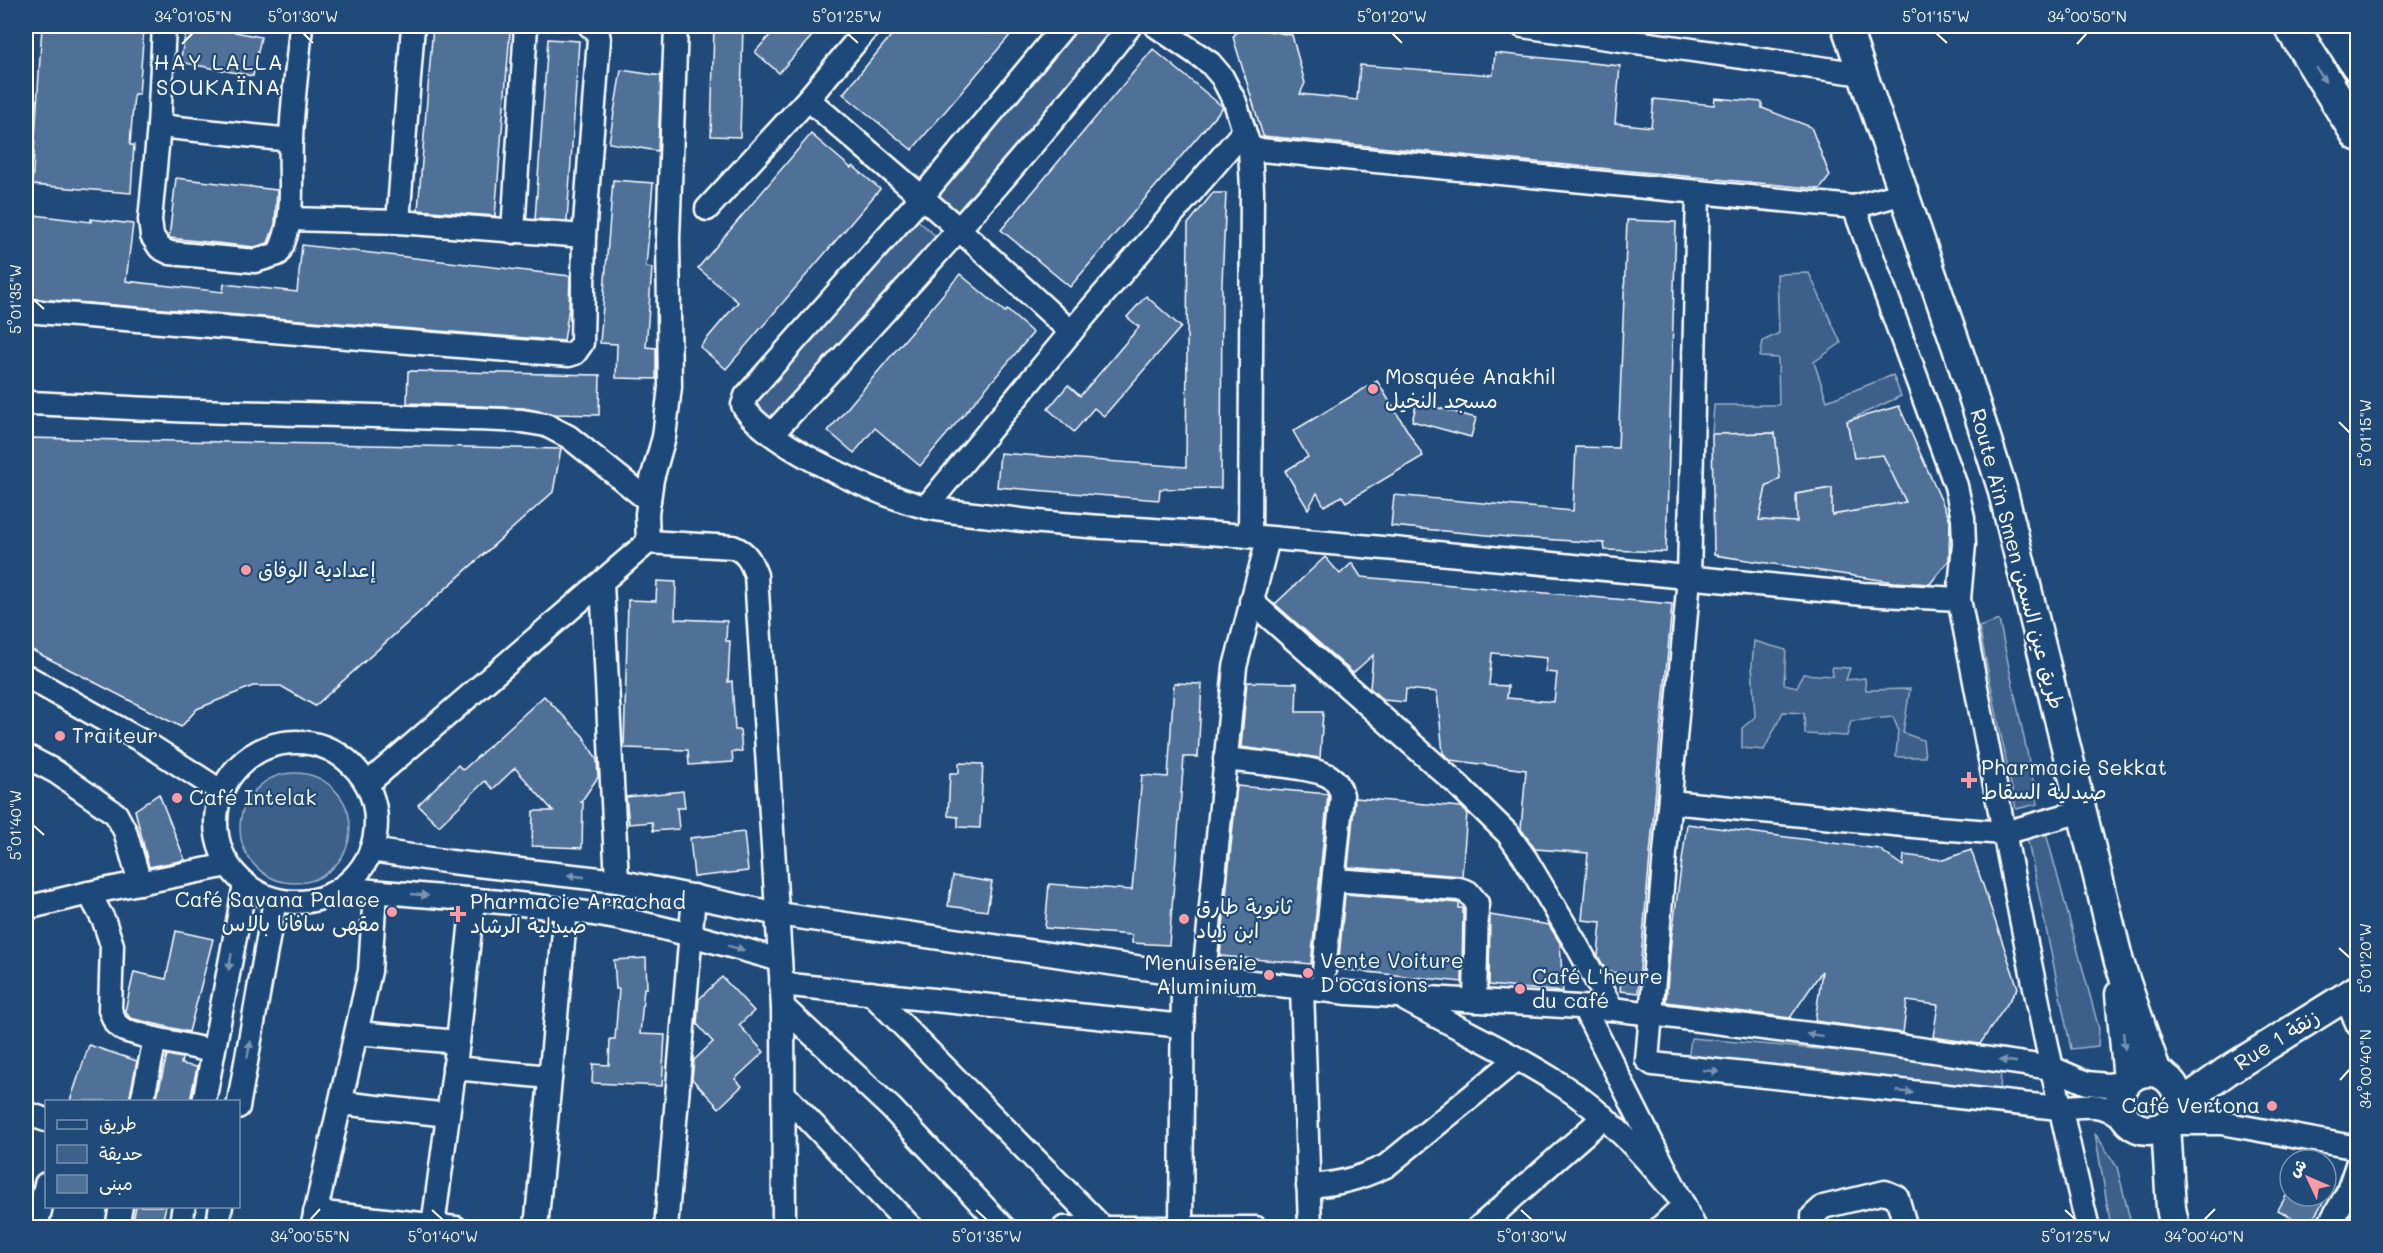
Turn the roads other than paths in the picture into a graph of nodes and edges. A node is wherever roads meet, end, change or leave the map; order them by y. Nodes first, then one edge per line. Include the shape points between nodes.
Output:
1 (164, 26) edge
2 (301, 26) edge
3 (413, 26) edge
4 (526, 26) edge
5 (591, 26) edge
6 (676, 26) edge
7 (868, 26) edge
8 (1065, 26) edge
9 (1130, 26) edge
10 (1156, 26) edge
11 (1522, 26) edge
12 (1846, 26) edge
13 (2291, 26) edge
14 (2333, 26) edge
15 (2358, 65) edge
16 (1863, 74) junction
17 (808, 99) junction
18 (159, 126) junction
19 (2358, 134) edge
20 (291, 140) junction
21 (1247, 140) junction
22 (1904, 193) junction
23 (1698, 194) junction
24 (921, 198) junction
25 (1854, 207) junction
26 (707, 209) dead end
27 (290, 219) junction
28 (398, 222) junction
29 (960, 230) junction
30 (513, 232) junction
31 (584, 236) junction
32 (26, 311) edge
33 (1071, 332) junction
34 (26, 403) edge
35 (772, 434) junction
36 (649, 501) junction
37 (926, 507) junction
38 (1259, 538) junction
39 (648, 542) junction
40 (1689, 578) junction
41 (602, 583) junction
42 (1959, 599) junction
43 (1251, 601) junction
44 (26, 676) edge
45 (26, 756) edge
46 (1225, 759) junction
47 (367, 784) junction
48 (222, 792) junction
49 (1671, 802) junction
50 (2082, 811) junction
51 (2004, 832) junction
52 (371, 850) junction
53 (228, 865) junction
54 (1334, 880) junction
55 (617, 881) junction
56 (140, 883) junction
57 (245, 884) junction
58 (340, 888) junction
59 (89, 892) junction
60 (375, 892) junction
61 (694, 896) junction
62 (275, 900) junction
63 (473, 901) junction
64 (26, 908) edge
65 (566, 910) junction
66 (778, 914) junction
67 (690, 935) junction
68 (780, 960) junction
69 (2119, 962) junction
70 (1194, 975) junction
71 (781, 984) junction
72 (1312, 989) junction
73 (871, 993) junction
74 (2351, 993) edge
75 (1397, 995) junction
76 (1475, 1001) junction
77 (783, 1007) junction
78 (1584, 1008) junction
79 (1612, 1009) junction
80 (1652, 1015) junction
81 (2358, 1025) edge
82 (1182, 1026) junction
83 (357, 1033) junction
84 (155, 1039) junction
85 (458, 1042) junction
86 (213, 1051) junction
87 (1517, 1059) junction
88 (454, 1068) junction
89 (2052, 1068) junction
90 (550, 1077) junction
91 (2127, 1081) junction
92 (784, 1094) junction
93 (142, 1100) edge
94 (204, 1100) edge
95 (239, 1100) edge
96 (340, 1103) junction
97 (2059, 1108) junction
98 (2158, 1108) junction
99 (26, 1113) edge
100 (448, 1114) junction
101 (1604, 1118) junction
102 (45, 1120) edge
103 (2358, 1148) edge
104 (2358, 1162) edge
105 (1308, 1186) junction
106 (45, 1188) edge
107 (1680, 1200) junction
108 (121, 1208) edge
109 (184, 1208) edge
110 (221, 1208) edge
111 (2173, 1218) edge
112 (314, 1220) edge
113 (408, 1225) edge
114 (1101, 1226) edge
115 (36, 1227) edge
116 (117, 1227) edge
117 (180, 1227) edge
118 (217, 1227) edge
119 (448, 1227) edge
120 (536, 1227) edge
121 (666, 1227) edge
122 (784, 1227) edge
123 (912, 1227) edge
124 (1004, 1227) edge
125 (1064, 1227) edge
126 (1180, 1227) edge
127 (1256, 1227) edge
128 (1310, 1227) edge
129 (1478, 1227) edge
130 (1660, 1227) edge
131 (1695, 1227) edge
132 (1813, 1227) edge
133 (1906, 1227) edge
134 (2088, 1227) edge
135 (2327, 1227) edge

1 - 18 street
2 - 20 street
3 - 28 street
4 - 30 street
5 - 31 street via 597,30 599,39
6 - 36 street via 668,238 670,387 664,437
7 - 17 street
8 - 24 street
9 - 29 street
10 - 21 street via 1210,63 1222,77
11 - 16 street
12 - 16 street, Route Aïn Smen طريق عين السمن
13 -> 19 highway
14 - 15 highway
16 - 22 street, Route Aïn Smen طريق عين السمن
17 - 24 street
17 - 26 street
18 - 20 street
18 - 27 street via 150,220 152,236 160,248 170,253 266,259 278,254
20 - 27 street
21 - 23 street
21 - 33 street
21 - 38 street via 1252,190
22 - 25 street
22 - 50 street, Route Aïn Smen طريق عين السمن via 2002,488
23 - 25 street
23 - 40 street
24 - 29 street
24 - 35 street via 746,396 745,409
25 - 42 street via 1956,486 1964,544
27 - 28 street
28 - 30 street
29 - 33 street
29 - 35 street
30 - 31 street
31 - 32 street via 582,343 569,355
33 - 37 street
34 - 36 street via 522,421 546,425 569,437
35 - 37 street via 885,495
36 - 39 street
37 - 38 street via 1078,526
38 - 40 street
38 - 43 street
39 - 41 street
39 - 66 street via 739,549 751,561 756,575
40 - 42 street
40 - 49 street
41 - 47 street
41 - 55 street
42 - 51 street
43 - 46 street via 1235,667
43 - 79 street via 1508,834
44 - 48 street via 149,745
45 - 56 street via 116,813
46 - 54 street via 1320,772 1335,780 1342,795
46 - 70 street
47 - 48 street via 335,752 292,742 267,747 244,761
47 - 52 street via 376,816
48 - 53 street via 216,830
49 - 51 street
49 - 80 street
50 - 51 street
50 - 69 street, Route Aïn Smen طريق عين السمن
51 - 89 street
55 -> 52 street
52 - 58 street via 359,872
53 - 56 street
53 - 57 street
54 - 72 street
54 - 76 street via 1468,892 1477,903
55 - 61 street
56 - 59 street
57 - 62 street
57 -> 86 street
58 - 60 street
58 - 62 street via 305,902
59 - 64 street
59 - 84 street via 113,949 112,1018 124,1030
60 -> 63 street
60 - 83 street via 370,971
61 - 66 street
61 - 67 street
95 -> 62 street
63 - 65 street
63 - 85 street
65 - 67 street
65 - 90 street
66 - 68 street
66 - 70 street
67 -> 68 street
67 - 121 street
68 - 71 street
69 -> 91 street, Route Aïn Smen طريق عين السمن
69 - 98 street, Route Aïn Smen طريق عين السمن
70 - 72 street
70 - 82 street
71 - 73 street
71 - 77 street
72 - 75 street
72 - 105 street
73 - 82 street
73 - 114 street
74 - 81 street
74 - 98 street, Rue 1 زنقة via 2227,1071
75 - 76 street
75 - 87 street
76 - 78 street
77 - 92 street
77 - 124 street via 891,1107
78 - 79 street
78 - 107 street
79 - 80 street
89 -> 80 street
80 -> 97 street via 1646,1056 1653,1064
82 - 126 street
83 - 85 street
83 - 96 street
84 - 86 street
84 - 93 street
85 - 88 street
86 - 94 street
87 - 101 street via 1561,1084
87 - 105 street via 1386,1166 1362,1178
88 - 90 street
88 - 100 street
89 - 91 street via 2087,1083
89 - 97 street
90 - 120 street
91 - 98 street via 2142,1072
91 - 98 street, Route Aïn Smen طريق عين السمن via 2120,1100 2121,1112
92 - 122 street
92 - 123 street
96 - 100 street
96 - 112 street
97 - 98 street
97 - 134 street
98 - 103 street
98 - 111 street, Route Aïn Smen طريق عين السمن
99 - 102 street
100 - 119 street
101 - 107 street via 1634,1145
101 - 129 street
104 - 135 street via 2347,1194
105 - 128 street
106 - 115 street
107 - 130 street
107 - 131 street
108 - 116 street
109 - 117 street
110 - 118 street
112 - 113 street
113 - 119 street
114 - 125 street
114 - 126 street
126 - 127 street
132 - 133 street via 1813,1216 1823,1207 1885,1192 1897,1197

